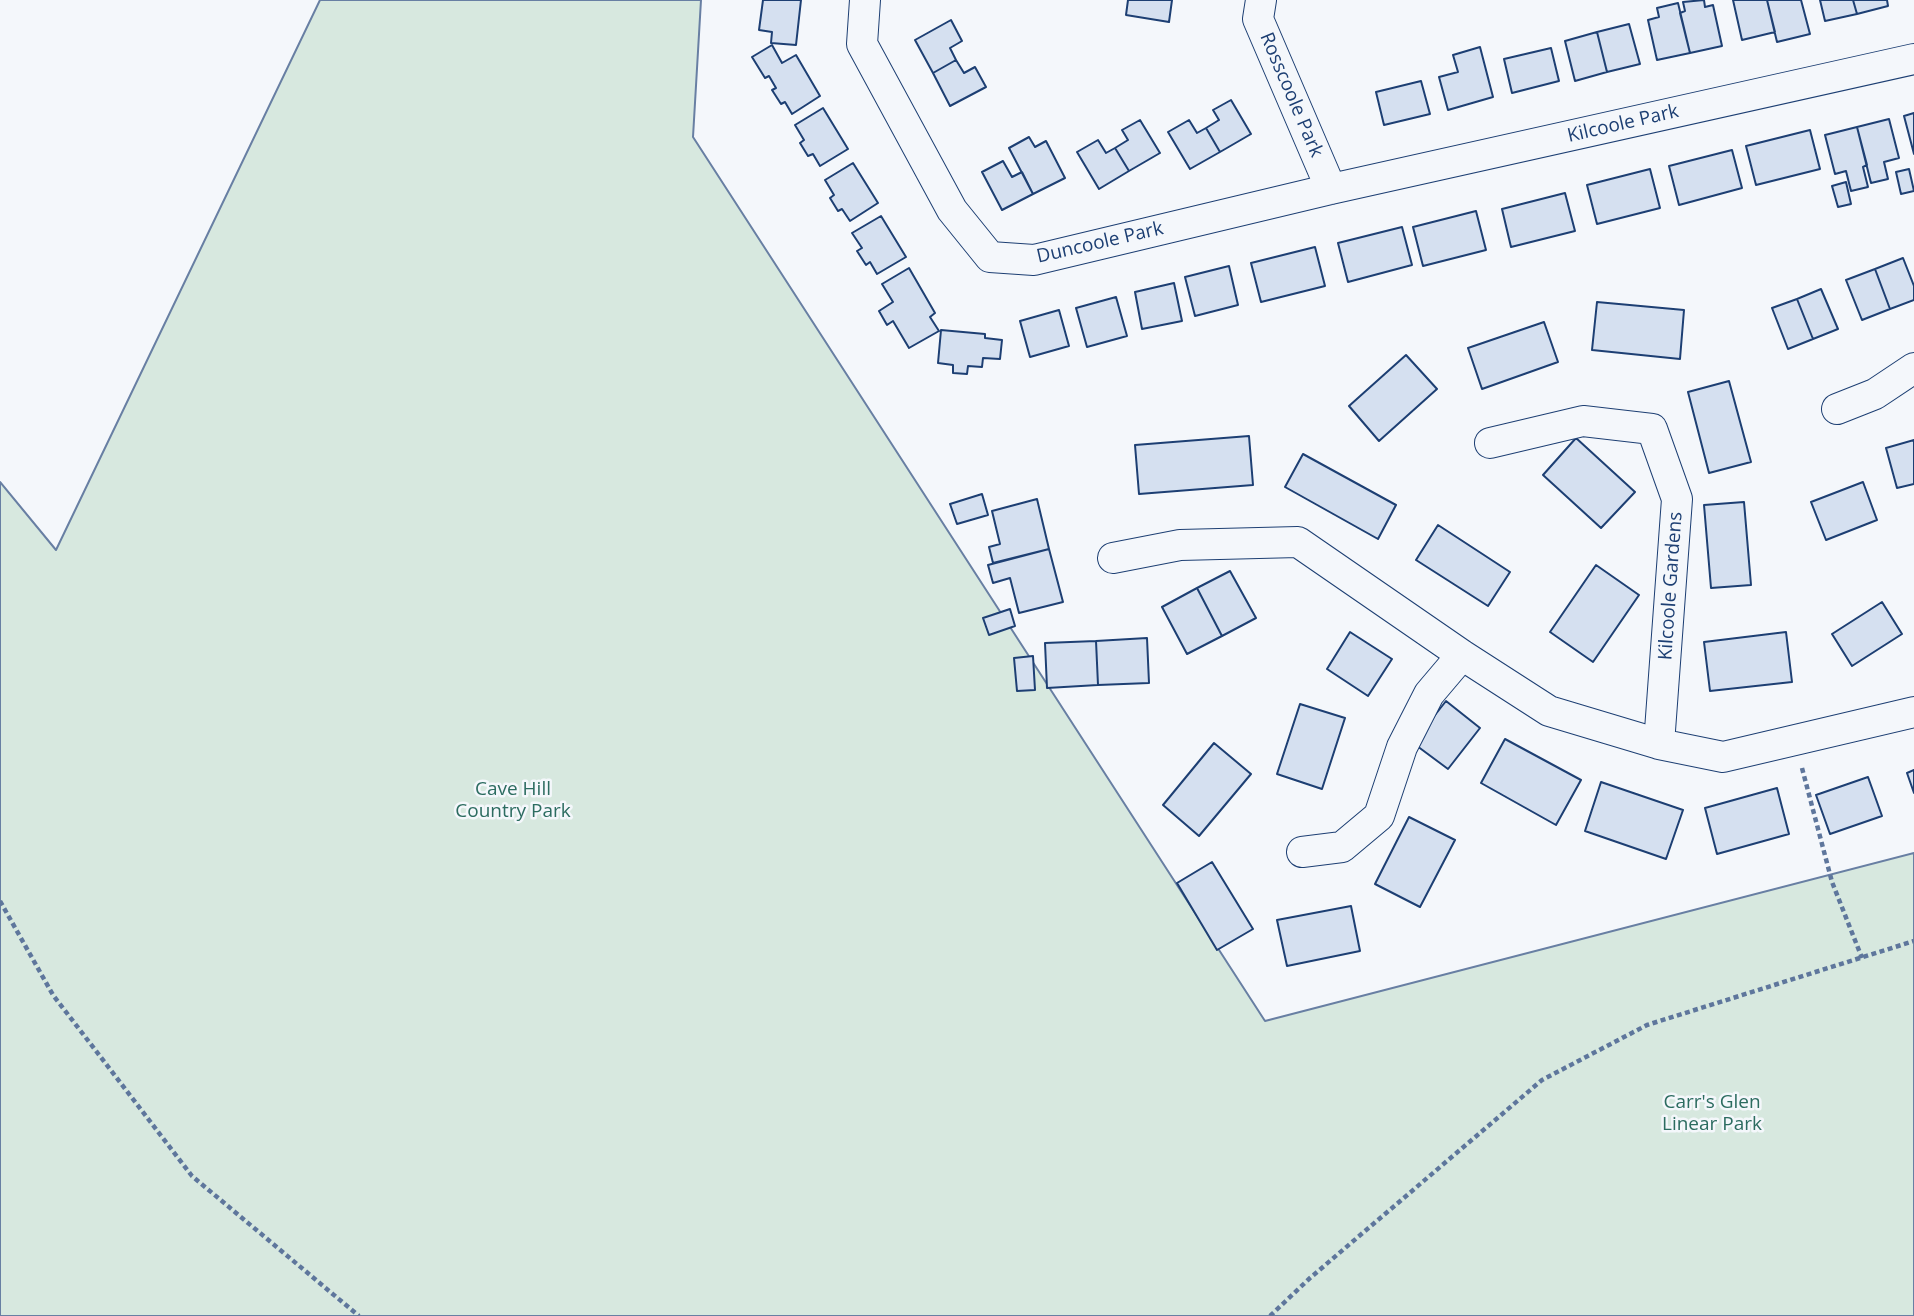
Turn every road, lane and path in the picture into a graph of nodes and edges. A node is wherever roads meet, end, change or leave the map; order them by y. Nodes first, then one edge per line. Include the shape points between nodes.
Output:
1 (865, 0) edge
2 (1261, 0) edge
3 (1914, 59) edge
4 (1331, 189) junction
5 (1914, 368) edge
6 (1837, 409) dead end
7 (1490, 443) dead end
8 (1112, 558) dead end
9 (1462, 655) junction
10 (1914, 712) edge
11 (1800, 739) junction
12 (1659, 744) junction
13 (1302, 852) dead end
14 (0, 901) edge
15 (1914, 941) edge
16 (1862, 958) junction
17 (359, 1316) edge
18 (1270, 1316) edge

1 - 4 street, Duncoole Park via 862,44 952,210 990,257 1034,260
2 - 4 street, Rosscoole Park via 1258,19
3 - 4 street, Kilcoole Park
5 - 6 street via 1875,394
7 - 12 street, Kilcoole Gardens via 1583,422 1652,429 1677,499
8 - 9 street via 1180,545 1298,542
9 - 12 street via 1549,711
9 - 13 street via 1423,705 1402,747 1379,816 1342,847
10 - 11 street
11 - 12 street via 1723,757
11 - 16 path via 1802,767 1832,882
14 - 17 path via 53,995 192,1176
15 - 16 path
16 - 18 path via 1647,1025 1542,1080

